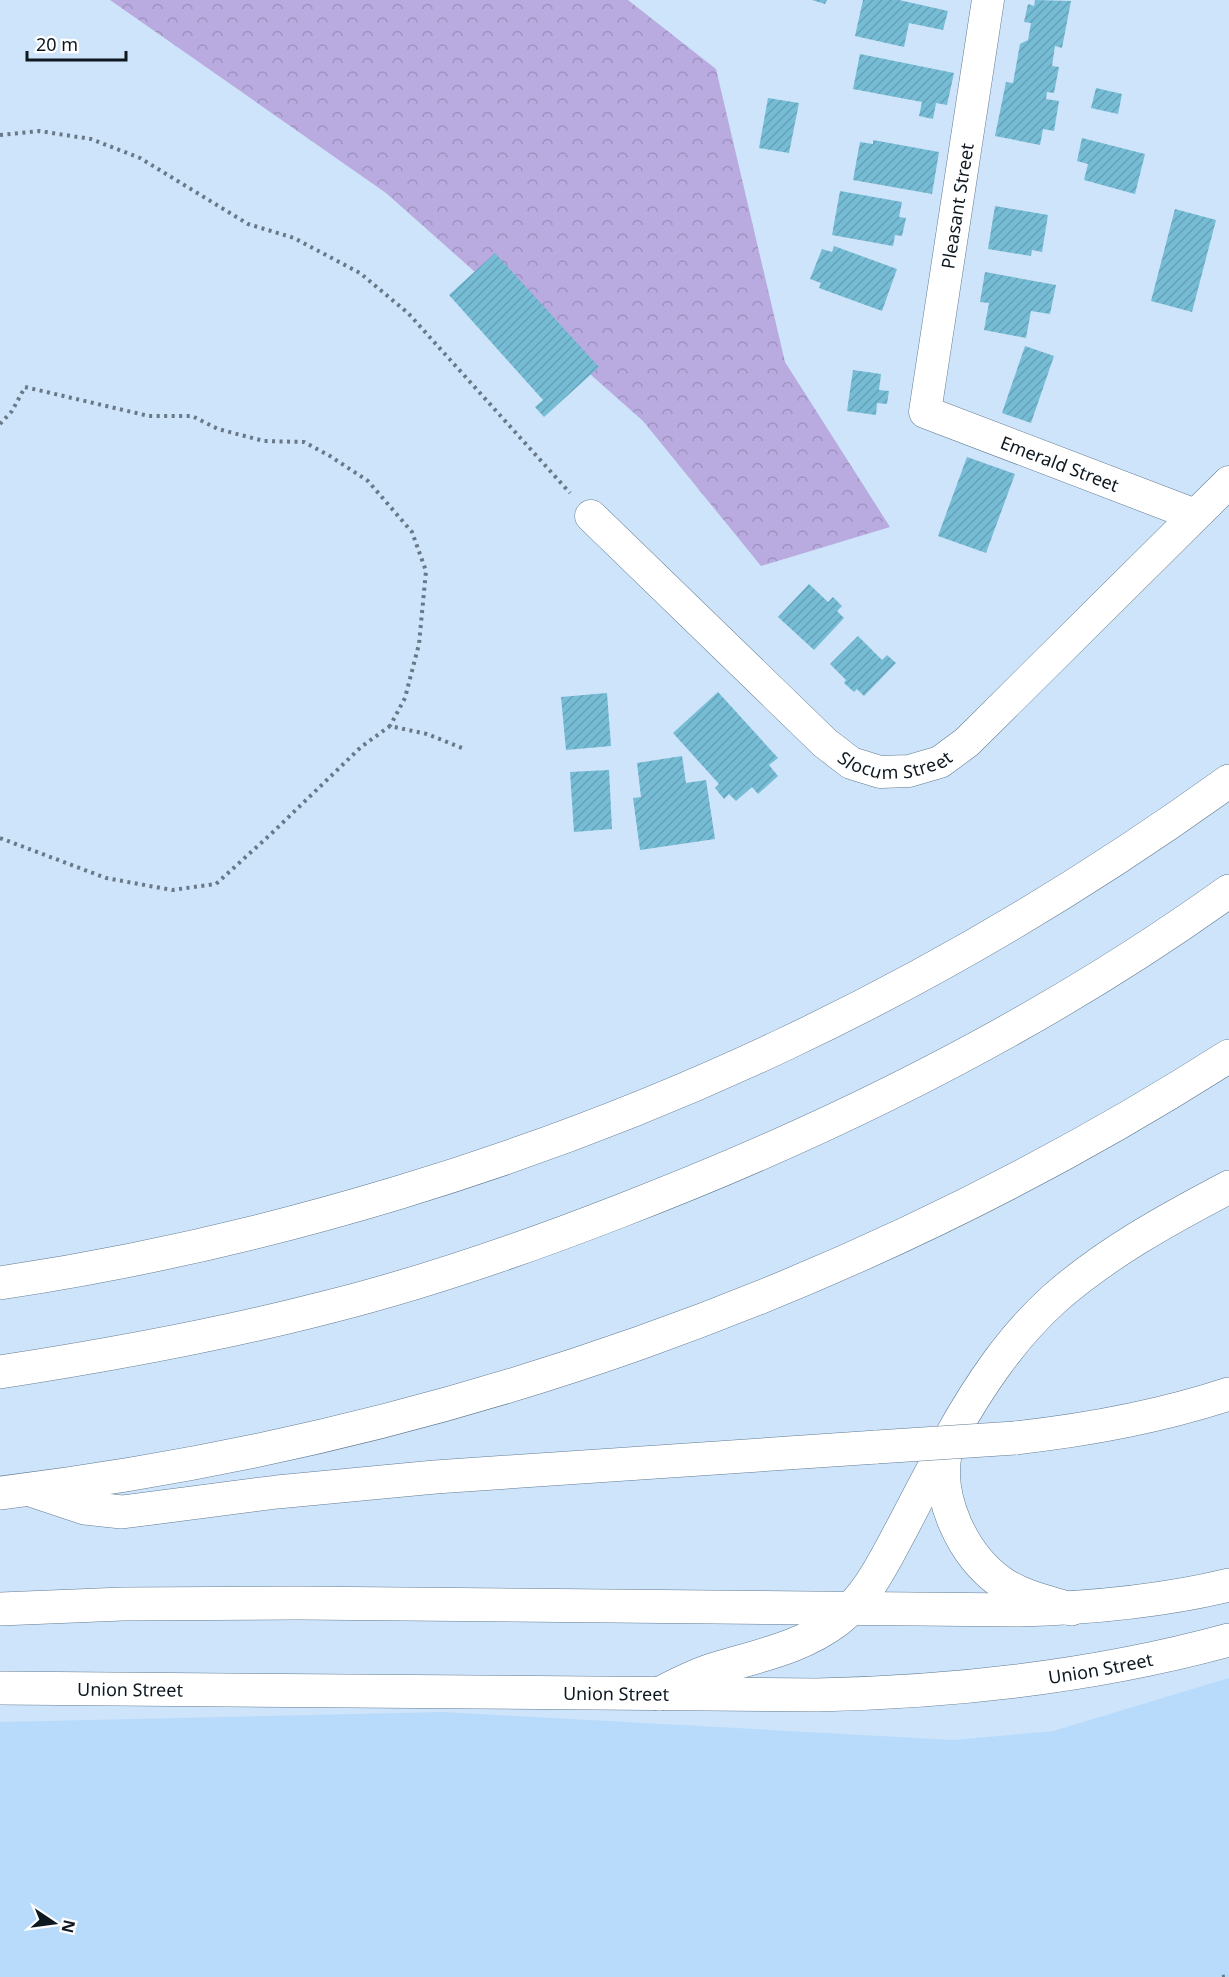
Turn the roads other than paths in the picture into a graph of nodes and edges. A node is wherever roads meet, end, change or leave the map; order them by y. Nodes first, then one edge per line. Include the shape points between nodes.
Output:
1 (988, 0) edge
2 (925, 412) joint
3 (1229, 482) edge
4 (1195, 515) junction
5 (591, 516) road end
6 (1229, 781) edge
7 (1229, 891) edge
8 (1229, 1056) edge
9 (1229, 1187) edge
10 (0, 1283) edge
11 (0, 1372) edge
12 (1229, 1394) edge
13 (950, 1437) junction
14 (15, 1491) edge
15 (1229, 1585) edge
16 (0, 1609) edge
17 (850, 1609) junction
18 (1071, 1609) junction
19 (1229, 1640) edge
20 (0, 1688) edge
21 (658, 1694) junction

1 - 2 street, Pleasant Street
2 - 4 street, Emerald Street
3 - 4 street, Slocum Street
4 - 5 street, Slocum Street via 967,742 940,762 909,771 880,772 851,763 825,743
6 - 10 main road via 1120,857 996,932 834,1020 673,1094 519,1152 373,1199 163,1253
7 - 11 main road via 984,1046 763,1153 647,1201 485,1261 331,1307 227,1331
8 - 14 main road via 1091,1139 955,1211 824,1272 644,1343 465,1399 306,1440 187,1464
9 - 13 main road via 1129,1244 1054,1299 992,1369
12 - 14 main road, bridge via 1138,1420 1014,1438 424,1478 122,1512 85,1508
13 - 17 main road via 876,1576
13 - 18 main road via 944,1456 943,1482 962,1538 986,1570 1003,1584 1032,1598
15 - 18 main road via 1158,1600
16 - 17 main road via 253,1603
17 - 18 main road
17 - 21 main road via 798,1644 709,1671
19 - 21 main road, Union Street via 1077,1674 981,1686 874,1694
20 - 21 main road, Union Street

